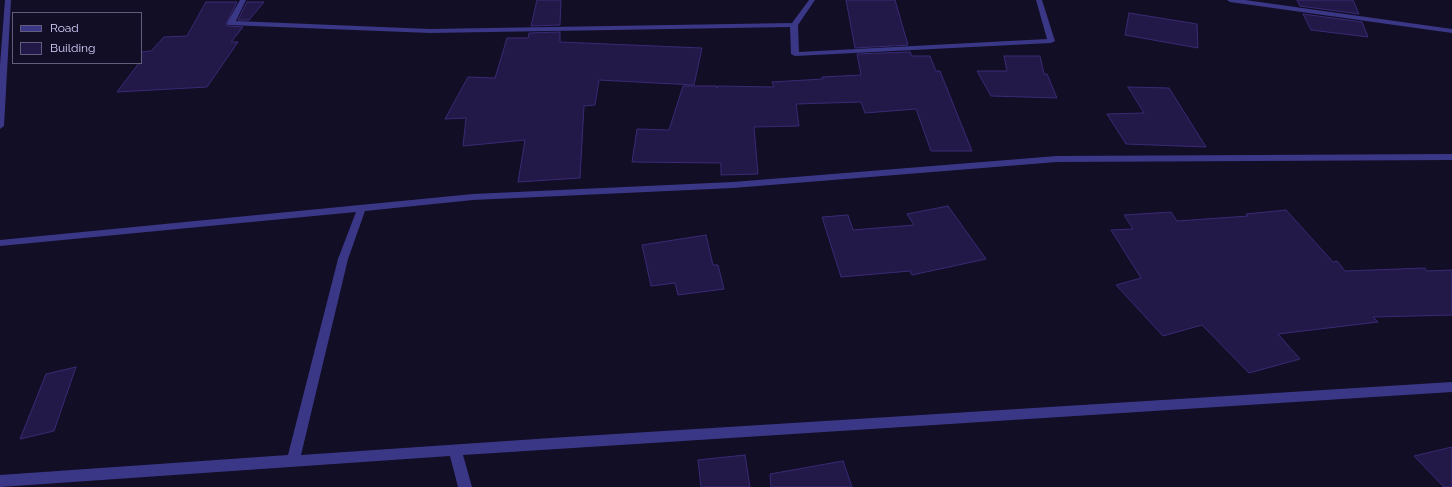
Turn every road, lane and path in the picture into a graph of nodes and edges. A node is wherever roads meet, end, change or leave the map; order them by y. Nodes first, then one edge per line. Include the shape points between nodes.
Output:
1 (8, 0) edge
2 (244, 0) edge
3 (812, 0) edge
4 (1039, 0) edge
5 (1230, 0) edge
6 (794, 25) junction
7 (1452, 31) edge
8 (1, 89) edge
9 (0, 126) edge
10 (1452, 157) edge
11 (362, 207) junction
12 (0, 243) edge
13 (1452, 387) edge
14 (455, 450) junction
15 (293, 461) junction
16 (0, 481) edge
17 (465, 487) edge

1 - 8 street
2 - 6 street via 231,23 430,31
3 - 6 street
4 - 6 street via 1051,41 795,54
5 - 7 street
8 - 9 street
10 - 11 street via 1057,159 733,185 473,197
11 - 12 street
11 - 15 street via 343,259
13 - 14 street
14 - 15 street
14 - 17 street
15 - 16 street

